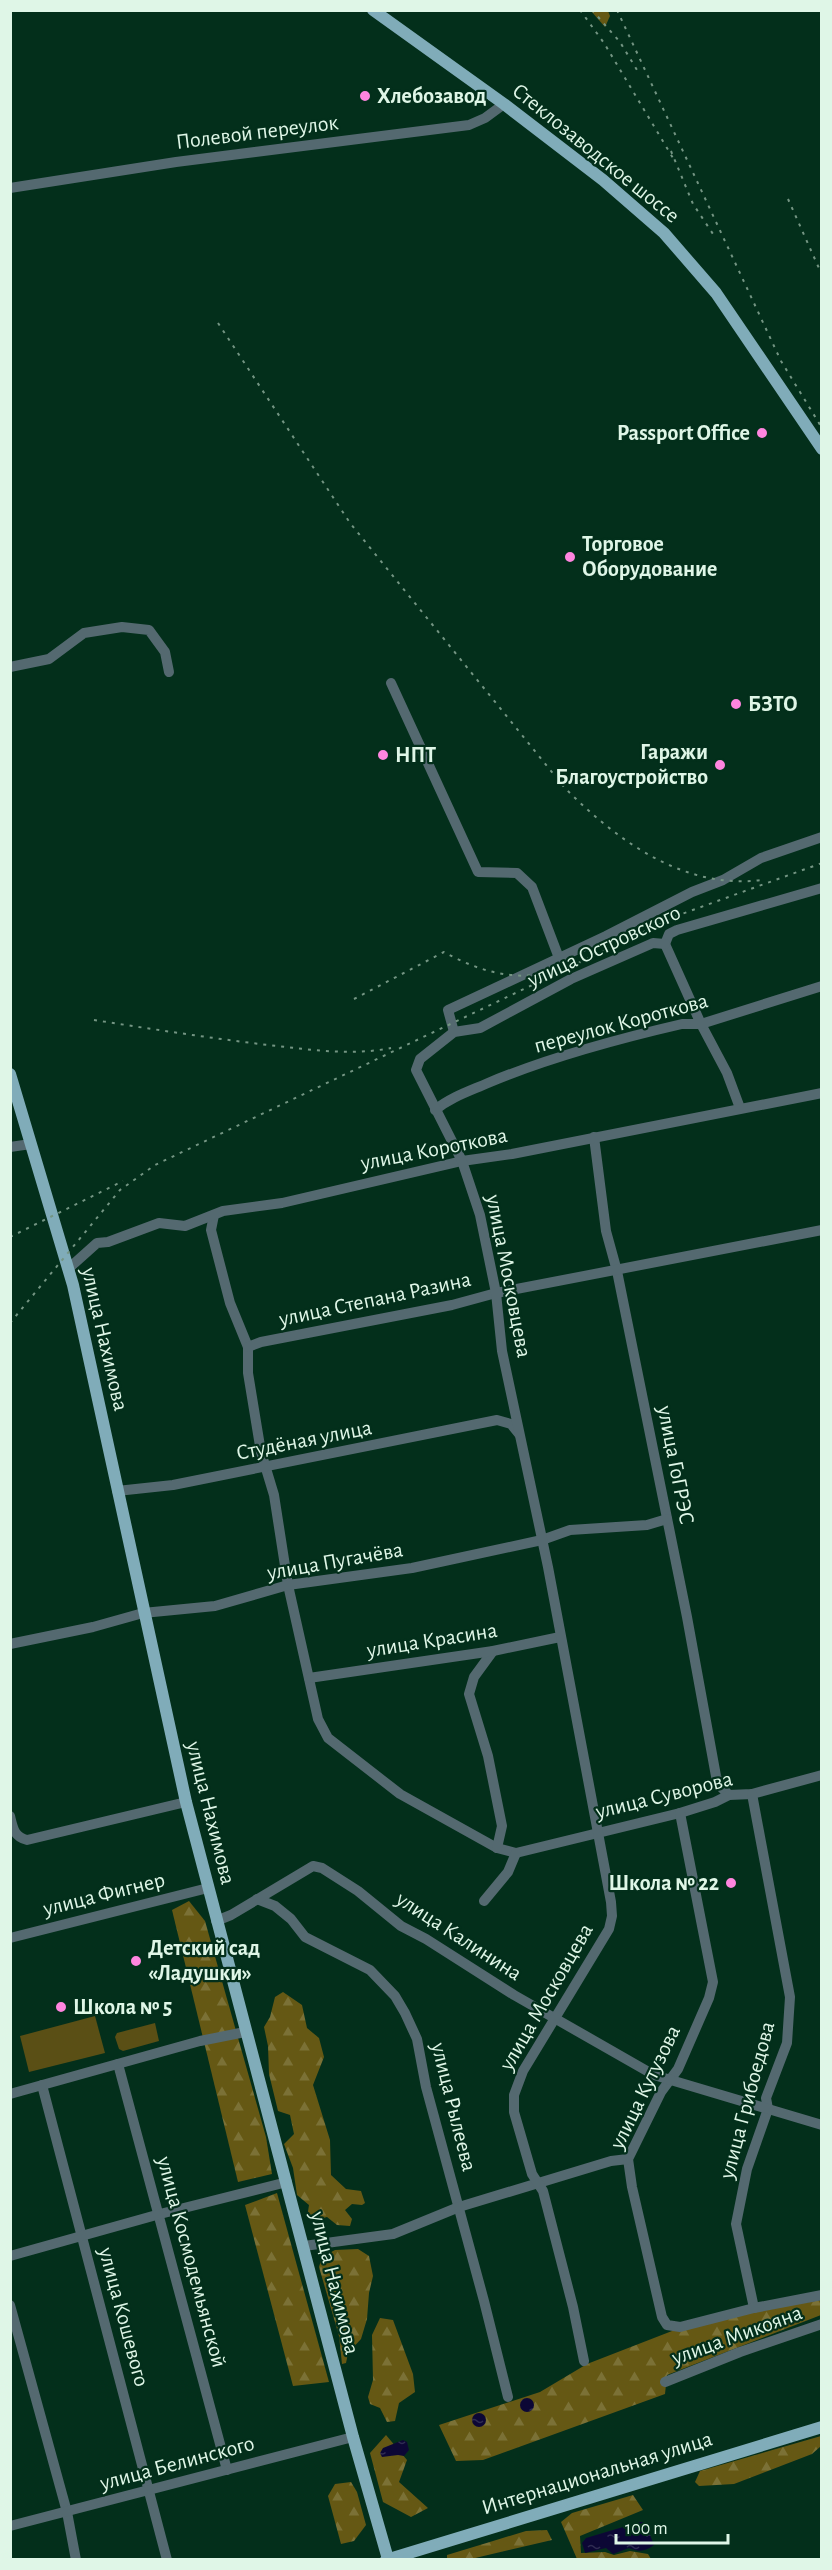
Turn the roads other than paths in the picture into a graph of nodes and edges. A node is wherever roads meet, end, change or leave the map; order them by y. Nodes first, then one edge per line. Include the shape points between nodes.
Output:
1 (373, 10) edge
2 (504, 104) junction
3 (10, 188) edge
4 (822, 449) edge
5 (10, 667) edge
6 (169, 672) dead end
7 (392, 683) dead end
8 (822, 837) edge
9 (822, 888) edge
10 (665, 944) junction
11 (559, 958) junction
12 (822, 986) edge
13 (701, 1024) junction
14 (454, 1032) junction
15 (417, 1064) joint
16 (10, 1074) edge
17 (822, 1093) edge
18 (740, 1108) junction
19 (435, 1110) junction
20 (594, 1137) junction
21 (31, 1144) junction
22 (10, 1147) edge
23 (462, 1161) junction
24 (214, 1215) junction
25 (822, 1230) edge
26 (68, 1269) junction
27 (617, 1271) junction
28 (496, 1293) junction
29 (248, 1347) junction
30 (512, 1398) junction
31 (497, 1420) junction
32 (520, 1435) junction
33 (266, 1467) junction
34 (117, 1491) junction
35 (667, 1519) junction
36 (542, 1540) junction
37 (288, 1585) junction
38 (143, 1613) junction
39 (560, 1637) junction
40 (10, 1644) edge
41 (493, 1651) junction
42 (309, 1678) junction
43 (822, 1775) edge
44 (752, 1794) junction
45 (729, 1795) junction
46 (186, 1802) junction
47 (680, 1813) junction
48 (10, 1816) edge
49 (598, 1832) junction
50 (497, 1848) junction
51 (516, 1853) junction
52 (208, 1888) junction
53 (257, 1899) junction
54 (484, 1901) dead end
55 (216, 1921) junction
56 (10, 1938) edge
57 (555, 2019) junction
58 (245, 2032) junction
59 (118, 2064) junction
60 (669, 2080) junction
61 (42, 2085) junction
62 (10, 2094) edge
63 (768, 2109) junction
64 (822, 2125) edge
65 (628, 2159) junction
66 (287, 2182) junction
67 (538, 2183) junction
68 (459, 2207) junction
69 (160, 2214) junction
70 (81, 2235) junction
71 (304, 2247) junction
72 (10, 2256) edge
73 (822, 2295) edge
74 (10, 2305) edge
75 (754, 2308) junction
76 (822, 2324) edge
77 (584, 2361) dead end
78 (665, 2382) dead end
79 (507, 2397) dead end
80 (822, 2427) edge
81 (353, 2437) junction
82 (227, 2470) junction
83 (150, 2490) junction
84 (67, 2512) junction
85 (10, 2526) edge
86 (76, 2559) edge
87 (167, 2559) edge
88 (387, 2559) edge

1 - 2 main road, Стеклозаводское шоссе
2 - 3 street, Полевой переулок via 469,125 176,162
2 - 4 main road, Стеклозаводское шоссе via 603,180 682,252 716,293
5 - 6 street via 50,659 84,633 122,627 149,630 165,652
7 - 11 street via 478,872 517,873 532,887
8 - 11 street via 762,858
9 - 10 street, улица Островского via 677,930 669,934
10 - 13 street
10 - 14 street, улица Островского via 653,944 571,979 480,1028
11 - 14 street via 448,1010
12 - 13 street, переулок Короткова
13 - 18 street
13 - 19 street, переулок Короткова via 690,1022 555,1059 452,1098
14 - 15 street, улица Островского
15 - 19 street, улица Московцева via 418,1079
16 - 21 main road, улица Нахимова
17 - 18 street, улица Короткова
18 - 20 street, улица Короткова
19 - 23 street, улица Московцева
20 - 23 street, улица Короткова
20 - 27 street, улица ГоГРЭС via 606,1232
21 - 22 street
21 - 26 main road, улица Нахимова
23 - 24 street, улица Короткова
23 - 28 street, улица Московцева via 477,1202
24 - 26 street, улица Короткова via 185,1226 159,1223 97,1243
24 - 29 street via 212,1230 230,1303
25 - 27 street, улица Степана Разина
26 - 34 main road, улица Нахимова
27 - 28 street, улица Степана Разина
27 - 35 street, улица ГоГРЭС
28 - 29 street, улица Степана Разина
28 - 30 street, улица Московцева via 498,1328
29 - 33 street, улица Суворова via 248,1373
30 - 31 street via 510,1407
30 - 32 street, улица Московцева
31 - 32 street via 511,1424
31 - 33 street, Студёная улица
32 - 36 street, улица Московцева
33 - 34 street, Студёная улица
33 - 37 street, улица Суворова
34 - 38 main road, улица Нахимова
35 - 36 street, улица Пугачёва via 647,1525 570,1530
35 - 45 street, улица ГоГРЭС via 716,1776
36 - 37 street, улица Пугачёва via 412,1568
36 - 39 street, улица Московцева
37 - 38 street, улица Пугачёва via 215,1606
37 - 42 street, улица Суворова
38 - 40 street, улица Пугачёва
38 - 46 main road, улица Нахимова
39 - 41 street, улица Красина
39 - 49 street, улица Московцева
41 - 42 street, улица Красина
41 - 50 street via 474,1677 469,1694 488,1756 502,1826
42 - 50 street, улица Суворова via 315,1711 328,1738 400,1794
43 - 44 street, улица Суворова
44 - 45 street, улица Суворова
44 - 63 street, улица Грибоедова via 790,1997 787,2043 766,2098
45 - 47 street, улица Суворова
46 - 48 street via 27,1840 15,1833
46 - 52 main road, улица Нахимова
47 - 49 street, улица Суворова
47 - 60 street, улица Кутузова via 713,1982 682,2059
49 - 51 street, улица Суворова
49 - 57 street, улица Московцева via 611,1902 611,1924
50 - 51 street, улица Суворова
51 - 54 street via 508,1872
52 - 55 main road, улица Нахимова
52 - 56 street, улица Фигнер
53 - 55 street
53 - 57 street, улица Калинина via 313,1866 322,1868 401,1926
53 - 68 street, улица Рылеева via 275,1906 305,1937 370,1970 405,2013 417,2039
55 - 58 main road, улица Нахимова
57 - 60 street, улица Калинина via 654,2076
57 - 67 street, улица Московцева via 523,2071 514,2095 516,2119
58 - 59 street
58 - 66 main road, улица Нахимова
59 - 61 street
59 - 69 street, улица Космодемьянской
60 - 63 street, улица Калинина
60 - 65 street, улица Кутузова
61 - 62 street
61 - 70 street, улица Кошевого
63 - 64 street, улица Калинина
63 - 75 street, улица Грибоедова via 747,2169 736,2224
65 - 67 street
65 - 75 street, улица Кутузова via 643,2241 665,2323 680,2327
66 - 69 street
66 - 71 main road, улица Нахимова
67 - 68 street
67 - 77 street, улица Московцева
68 - 71 street via 387,2236
68 - 79 street, улица Рылеева
69 - 70 street
69 - 82 street, улица Космодемьянской
70 - 72 street
70 - 83 street, улица Кошевого
71 - 81 main road, улица Нахимова
73 - 75 street
74 - 84 street
76 - 78 street, улица Микояна
80 - 88 main road, Интернациональная улица
81 - 82 street, улица Белинского
81 - 88 main road, улица Нахимова
82 - 83 street, улица Белинского
83 - 84 street, улица Белинского
83 - 87 street, улица Кошевого
84 - 85 street, улица Белинского
84 - 86 street

